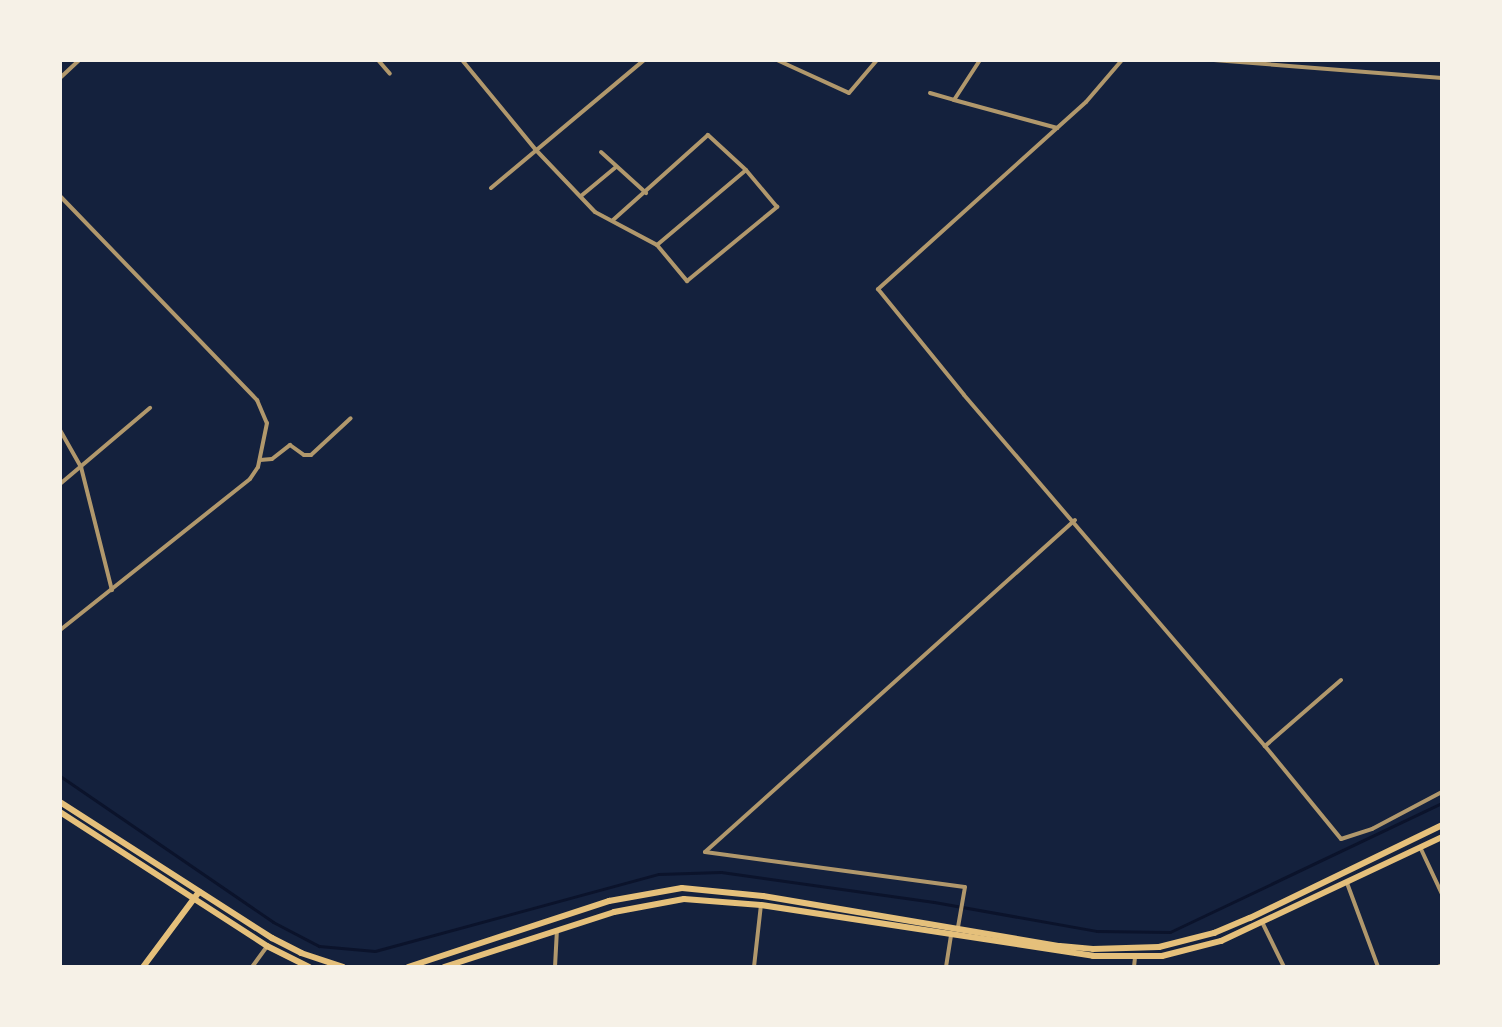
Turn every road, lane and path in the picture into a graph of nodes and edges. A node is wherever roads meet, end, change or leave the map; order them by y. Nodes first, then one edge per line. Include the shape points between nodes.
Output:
1 (78, 60) edge
2 (378, 60) edge
3 (462, 60) edge
4 (644, 60) edge
5 (777, 60) edge
6 (877, 60) edge
7 (980, 60) edge
8 (1122, 60) edge
9 (1214, 60) edge
10 (390, 74) dead end
11 (60, 78) edge
12 (1442, 78) edge
13 (930, 93) dead end
14 (954, 100) junction
15 (1057, 128) junction
16 (535, 149) junction
17 (601, 152) dead end
18 (617, 166) junction
19 (746, 170) junction
20 (491, 188) dead end
21 (646, 193) junction
22 (60, 196) edge
23 (581, 196) junction
24 (613, 220) junction
25 (657, 245) junction
26 (150, 408) dead end
27 (351, 418) dead end
28 (60, 430) edge
29 (260, 460) junction
30 (81, 467) junction
31 (60, 484) edge
32 (1075, 520) junction
33 (112, 590) junction
34 (60, 630) edge
35 (1341, 680) dead end
36 (1265, 746) junction
37 (1442, 792) edge
38 (60, 802) edge
39 (60, 812) edge
40 (1442, 825) edge
41 (1442, 837) edge
42 (1420, 847) junction
43 (1347, 883) junction
44 (199, 892) junction
45 (1442, 894) edge
46 (194, 899) junction
47 (761, 905) junction
48 (554, 919) junction
49 (1262, 922) junction
50 (538, 924) junction
51 (958, 927) junction
52 (557, 930) junction
53 (540, 935) junction
54 (951, 935) junction
55 (500, 938) junction
56 (267, 946) junction
57 (503, 948) junction
58 (1135, 957) junction
59 (143, 967) edge
60 (252, 967) edge
61 (309, 967) edge
62 (343, 967) edge
63 (408, 967) edge
64 (444, 967) edge
65 (555, 967) edge
66 (754, 967) edge
67 (946, 967) edge
68 (1134, 967) edge
69 (1284, 967) edge
70 (1378, 967) edge

1 - 11 street
2 - 10 street
3 - 16 street
4 - 16 street
5 - 6 street via 849,93
7 - 14 street
8 - 15 street
9 - 12 street
13 - 14 street
14 - 15 street
15 - 32 street via 878,289
16 - 20 street
16 - 23 street
17 - 18 street
18 - 21 street
18 - 23 street
19 - 21 street via 706,135
19 - 25 street
19 - 25 street via 776,211 690,281
21 - 24 street
22 - 29 street via 257,400 267,423
23 - 24 street via 595,212
24 - 25 street
26 - 30 street
27 - 29 street via 311,455 290,445 272,459
28 - 30 street
29 - 33 street via 250,479
30 - 31 street
30 - 33 street
32 - 36 street
32 - 51 street via 705,852 965,887
33 - 34 street
35 - 36 street
36 - 37 street via 1341,839 1372,829
38 - 44 main road
39 - 46 main road
40 - 51 main road via 1250,918 1172,944 1093,949
41 - 42 main road
42 - 43 main road
42 - 45 street
43 - 49 main road
43 - 70 street
44 - 46 main road
44 - 62 main road via 301,953
46 - 56 main road
46 - 59 main road
47 - 52 main road via 684,899
47 - 54 main road
47 - 66 street
48 - 50 main road
48 - 51 main road via 682,888
48 - 52 main road
49 - 58 main road via 1190,950
49 - 69 street
50 - 53 main road
50 - 55 main road
52 - 53 main road
52 - 65 street
53 - 57 main road
54 - 58 main road
54 - 67 street
55 - 57 main road
55 - 63 main road
56 - 60 street
56 - 61 main road
57 - 64 main road
58 - 68 street

